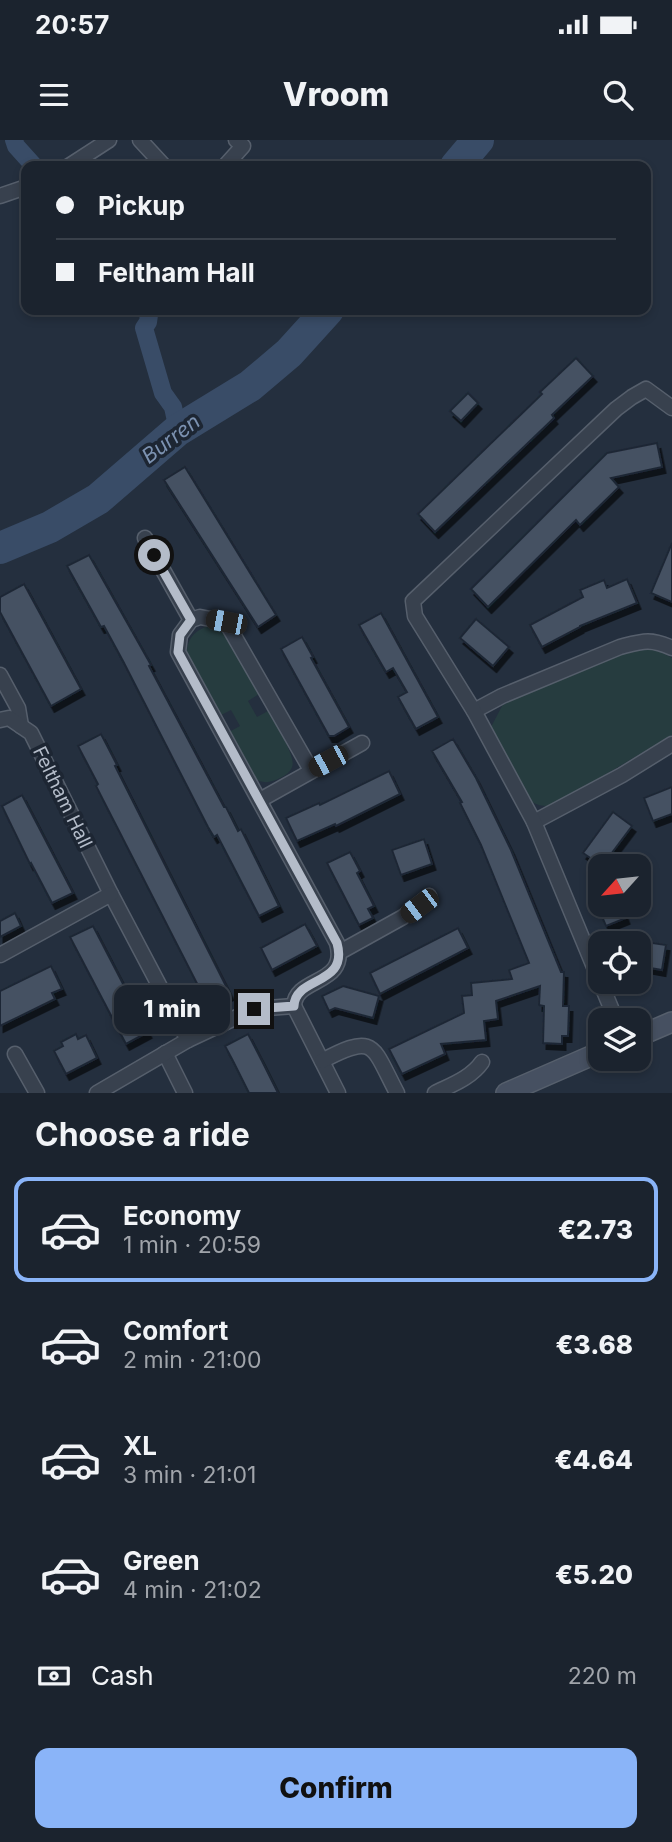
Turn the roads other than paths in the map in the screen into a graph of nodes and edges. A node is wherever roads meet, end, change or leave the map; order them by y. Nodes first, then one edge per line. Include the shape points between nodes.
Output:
1 (109, 140) edge
2 (140, 140) edge
3 (236, 140) edge
4 (77, 161) edge
5 (159, 161) edge
6 (230, 161) edge
7 (21, 189) edge
8 (0, 196) edge
9 (672, 408) edge
10 (145, 538) dead end
11 (191, 620) junction
12 (672, 648) edge
13 (0, 675) edge
14 (474, 710) junction
15 (0, 720) edge
16 (21, 726) junction
17 (362, 743) dead end
18 (672, 744) edge
19 (311, 770) junction
20 (260, 800) junction
21 (534, 822) junction
22 (111, 894) junction
23 (429, 896) dead end
24 (340, 953) junction
25 (0, 956) edge
26 (294, 1006) junction
27 (611, 1008) edge
28 (672, 1022) edge
29 (651, 1031) edge
30 (188, 1040) junction
31 (165, 1053) junction
32 (15, 1054) dead end
33 (588, 1057) edge
34 (322, 1061) junction
35 (482, 1062) dead end
36 (37, 1093) edge
37 (97, 1093) edge
38 (185, 1093) edge
39 (338, 1093) edge
40 (397, 1093) edge
41 (435, 1093) edge
42 (506, 1093) edge

1 - 4 street
2 - 5 street
3 - 6 street via 243,146
7 - 8 street
9 - 14 street via 646,389 632,397 413,601 415,616
10 - 11 street
11 - 19 street via 200,617 226,622
11 - 20 street via 180,635 178,652
12 - 14 street via 656,641 638,642
13 - 16 street via 18,708
14 - 21 street
15 - 16 street, Feltham Hall via 9,718
16 - 22 street, Feltham Hall via 31,733
17 - 19 street
18 - 21 street
19 - 20 street
20 - 24 street
21 - 27 street
22 - 25 street
22 - 30 street, Feltham Hall
23 - 24 street via 403,917
24 - 26 street via 332,973 299,992
26 - 30 street via 254,1009
26 - 34 street
28 - 29 street
30 - 31 street
31 - 37 street
31 - 38 street
32 - 36 street
33 - 42 street
34 - 39 street
34 - 40 street via 351,1046 368,1046
35 - 41 street

